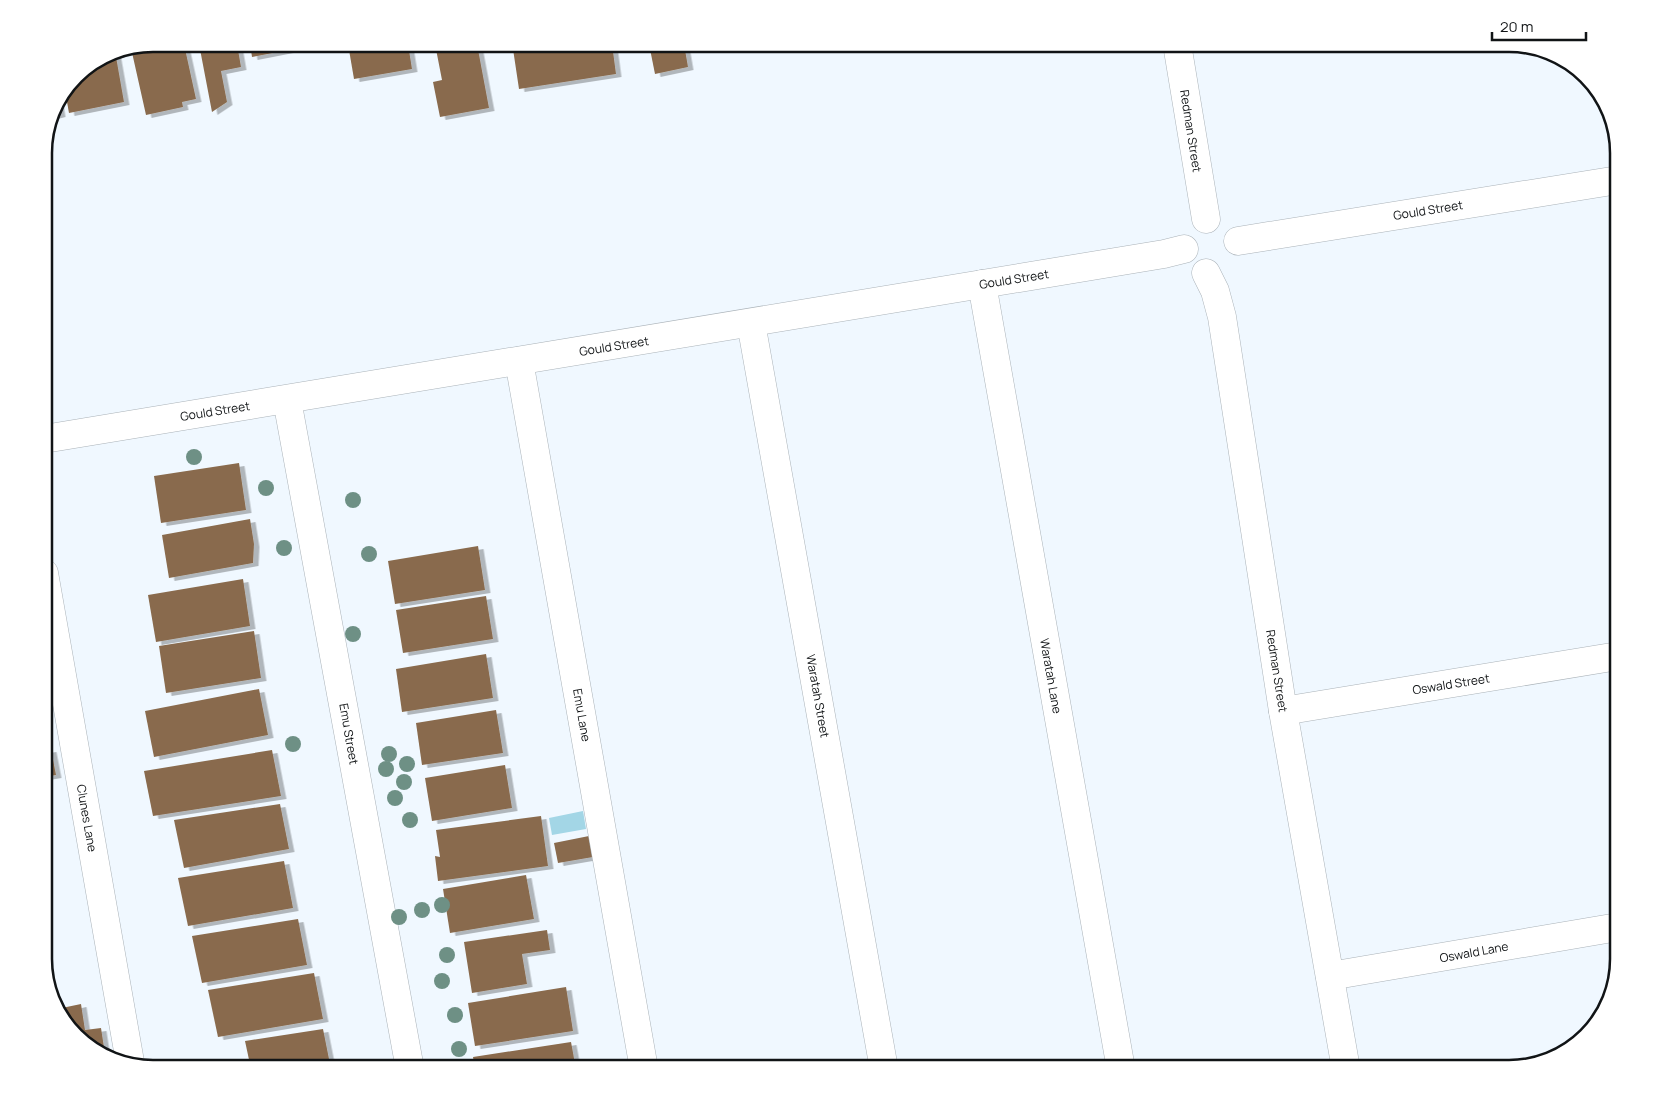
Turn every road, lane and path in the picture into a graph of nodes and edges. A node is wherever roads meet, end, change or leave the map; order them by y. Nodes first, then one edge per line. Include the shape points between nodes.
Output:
1 (1178, 52) edge
2 (1610, 182) edge
3 (1206, 219) junction
4 (1184, 249) junction
5 (1226, 261) junction
6 (982, 284) junction
7 (751, 323) junction
8 (519, 361) junction
9 (287, 400) junction
10 (53, 438) edge
11 (53, 625) edge
12 (1610, 657) edge
13 (1283, 711) junction
14 (1610, 928) edge
15 (1330, 976) junction
16 (129, 1058) edge
17 (408, 1060) edge
18 (642, 1060) edge
19 (882, 1060) edge
20 (1119, 1060) edge
21 (1344, 1060) edge

1 - 3 street, Redman Street
2 - 5 street, Gould Street
3 - 4 street via 1192,227 1184,241
3 - 5 street via 1223,221 1230,226
4 - 5 street via 1191,265 1198,270
4 - 6 street, Gould Street
5 - 13 street, Redman Street via 1215,290 1222,317
6 - 7 street, Gould Street
6 - 20 street, Waratah Lane
7 - 8 street, Gould Street
7 - 19 street, Waratah Street
8 - 9 street, Gould Street
8 - 18 street, Emu Lane
9 - 10 street, Gould Street
9 - 17 street, Emu Street
11 - 16 street, Clunes Lane
12 - 13 street, Oswald Street
13 - 15 street, Redman Street
14 - 15 street, Oswald Lane
15 - 21 street, Redman Street

